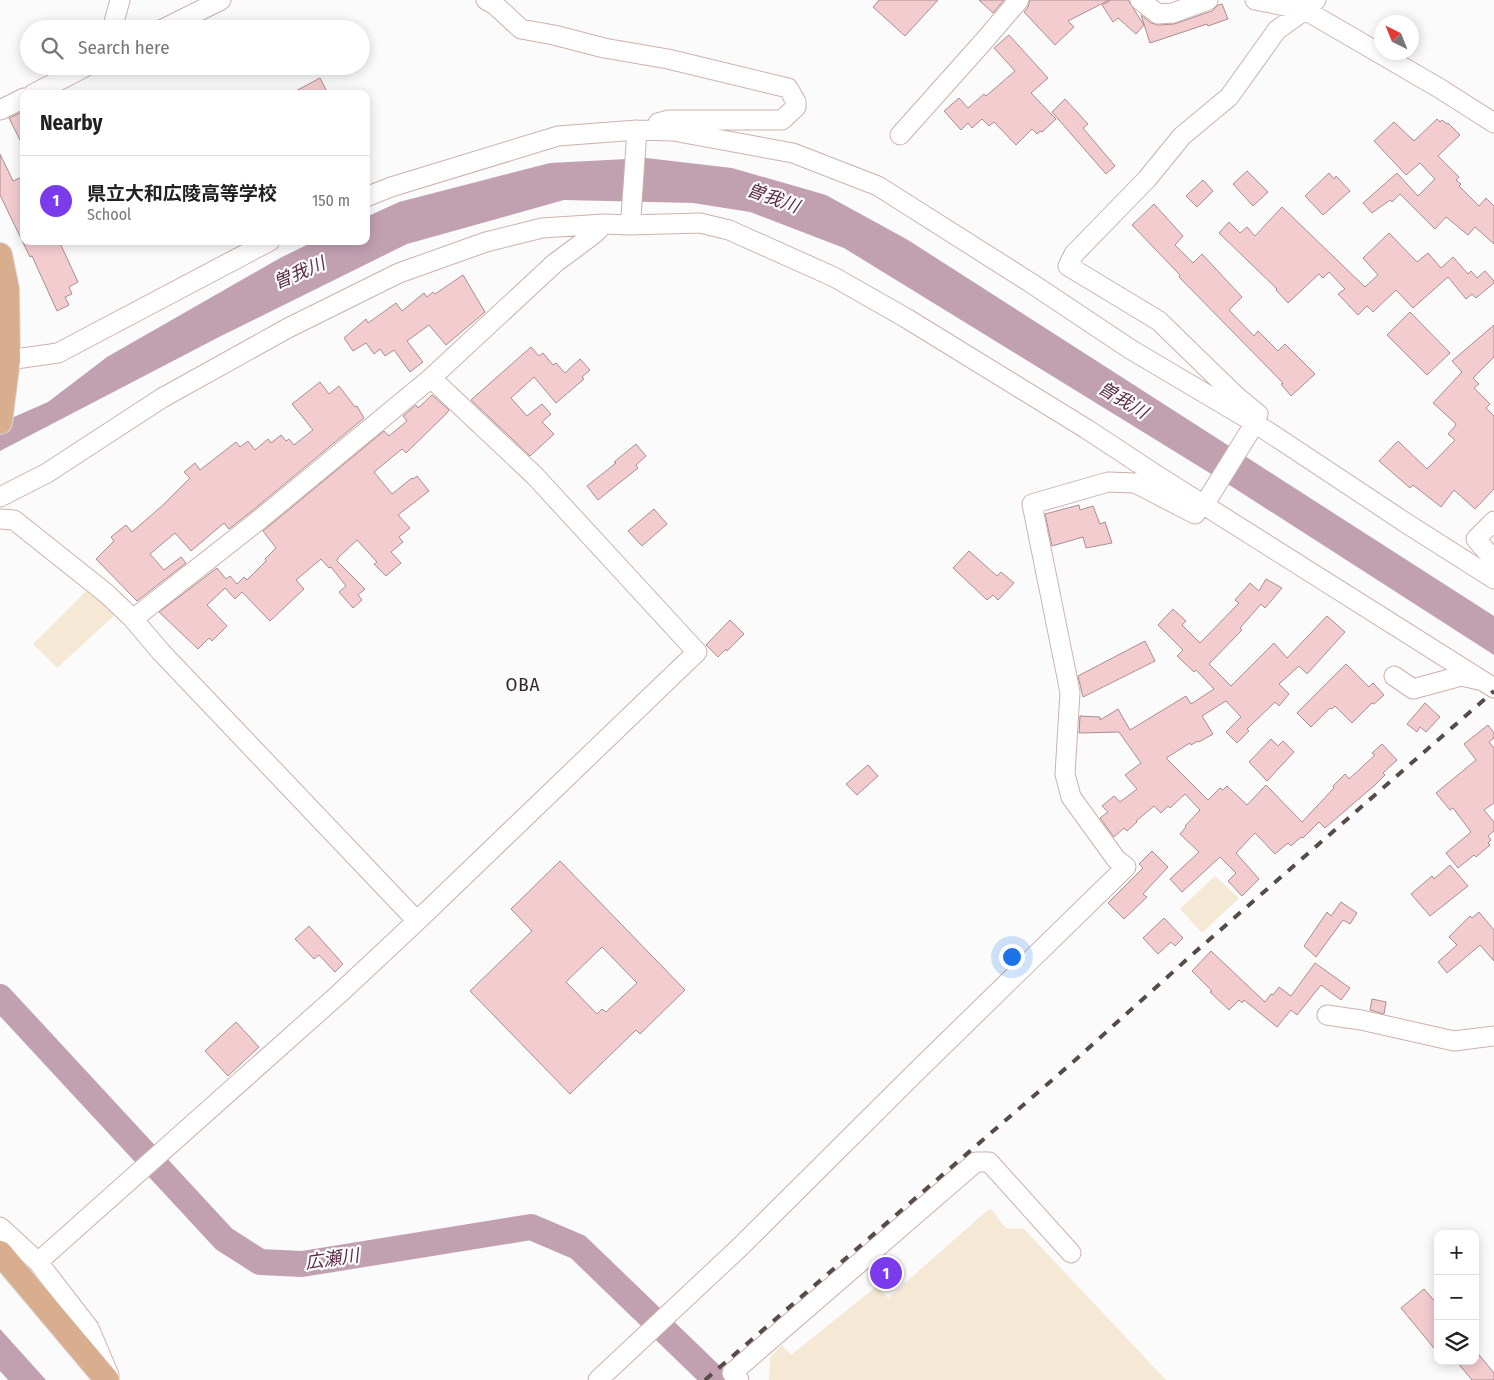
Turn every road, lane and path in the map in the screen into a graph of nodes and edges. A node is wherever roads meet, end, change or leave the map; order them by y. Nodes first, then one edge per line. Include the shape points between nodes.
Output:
1 (120, 0) edge
2 (221, 0) edge
3 (486, 0) edge
4 (1018, 0) edge
5 (1140, 0) edge
6 (1208, 0) edge
7 (1255, 0) edge
8 (1310, 5) edge
9 (114, 20) edge
10 (181, 20) edge
11 (70, 75) edge
12 (41, 90) edge
13 (20, 100) edge
14 (0, 110) edge
15 (1494, 123) edge
16 (900, 135) dead end
17 (636, 136) junction
18 (370, 195) edge
19 (630, 220) junction
20 (604, 224) junction
21 (262, 245) edge
22 (0, 255) edge
23 (4, 368) edge
24 (431, 378) junction
25 (0, 422) edge
26 (1253, 426) junction
27 (0, 498) edge
28 (1207, 501) junction
29 (0, 519) edge
30 (1494, 521) edge
31 (1494, 560) edge
32 (1494, 579) edge
33 (133, 619) junction
34 (1394, 676) dead end
35 (1490, 685) edge
36 (417, 921) junction
37 (1327, 1015) dead end
38 (1494, 1036) edge
39 (0, 1227) edge
40 (1071, 1252) dead end
41 (0, 1253) edge
42 (38, 1262) junction
43 (109, 1380) edge
44 (598, 1380) edge
45 (739, 1380) edge

1 - 9 street
2 - 10 street
3 - 17 street via 521,29 788,88 796,102 796,107 782,120 669,120
4 - 16 street
5 - 6 street via 1158,14 1173,14
7 - 8 street
8 - 15 street
8 - 26 street via 1276,30 1230,97 1182,136 1147,179 1074,254 1068,266 1158,321 1258,414
11 - 12 street
13 - 14 street
17 - 18 street via 558,136
17 - 19 street
17 - 26 street via 673,131 793,152 878,186
19 - 20 street
19 - 28 street via 700,223 729,230 834,277
20 - 24 street via 555,262
20 - 27 street via 542,228 486,242 399,274 271,337 162,398 47,473
21 - 23 street via 58,353
22 - 23 main road via 7,289
23 - 25 main road
24 - 33 street
24 - 36 street via 535,476 697,652
26 - 28 street
26 - 32 street
28 - 35 street
28 - 44 street via 1195,514 1136,484 1108,482 1032,504 1070,692 1067,782 1071,797 1126,868 740,1247
29 - 33 street via 14,520 107,594
30 - 31 street via 1476,539
33 - 36 street
34 - 35 street via 1413,689 1461,676
36 - 42 street
37 - 38 street via 1454,1041
39 - 42 street
40 - 45 street via 990,1162 976,1162 732,1373
41 - 43 main road
42 - 43 street via 89,1328

